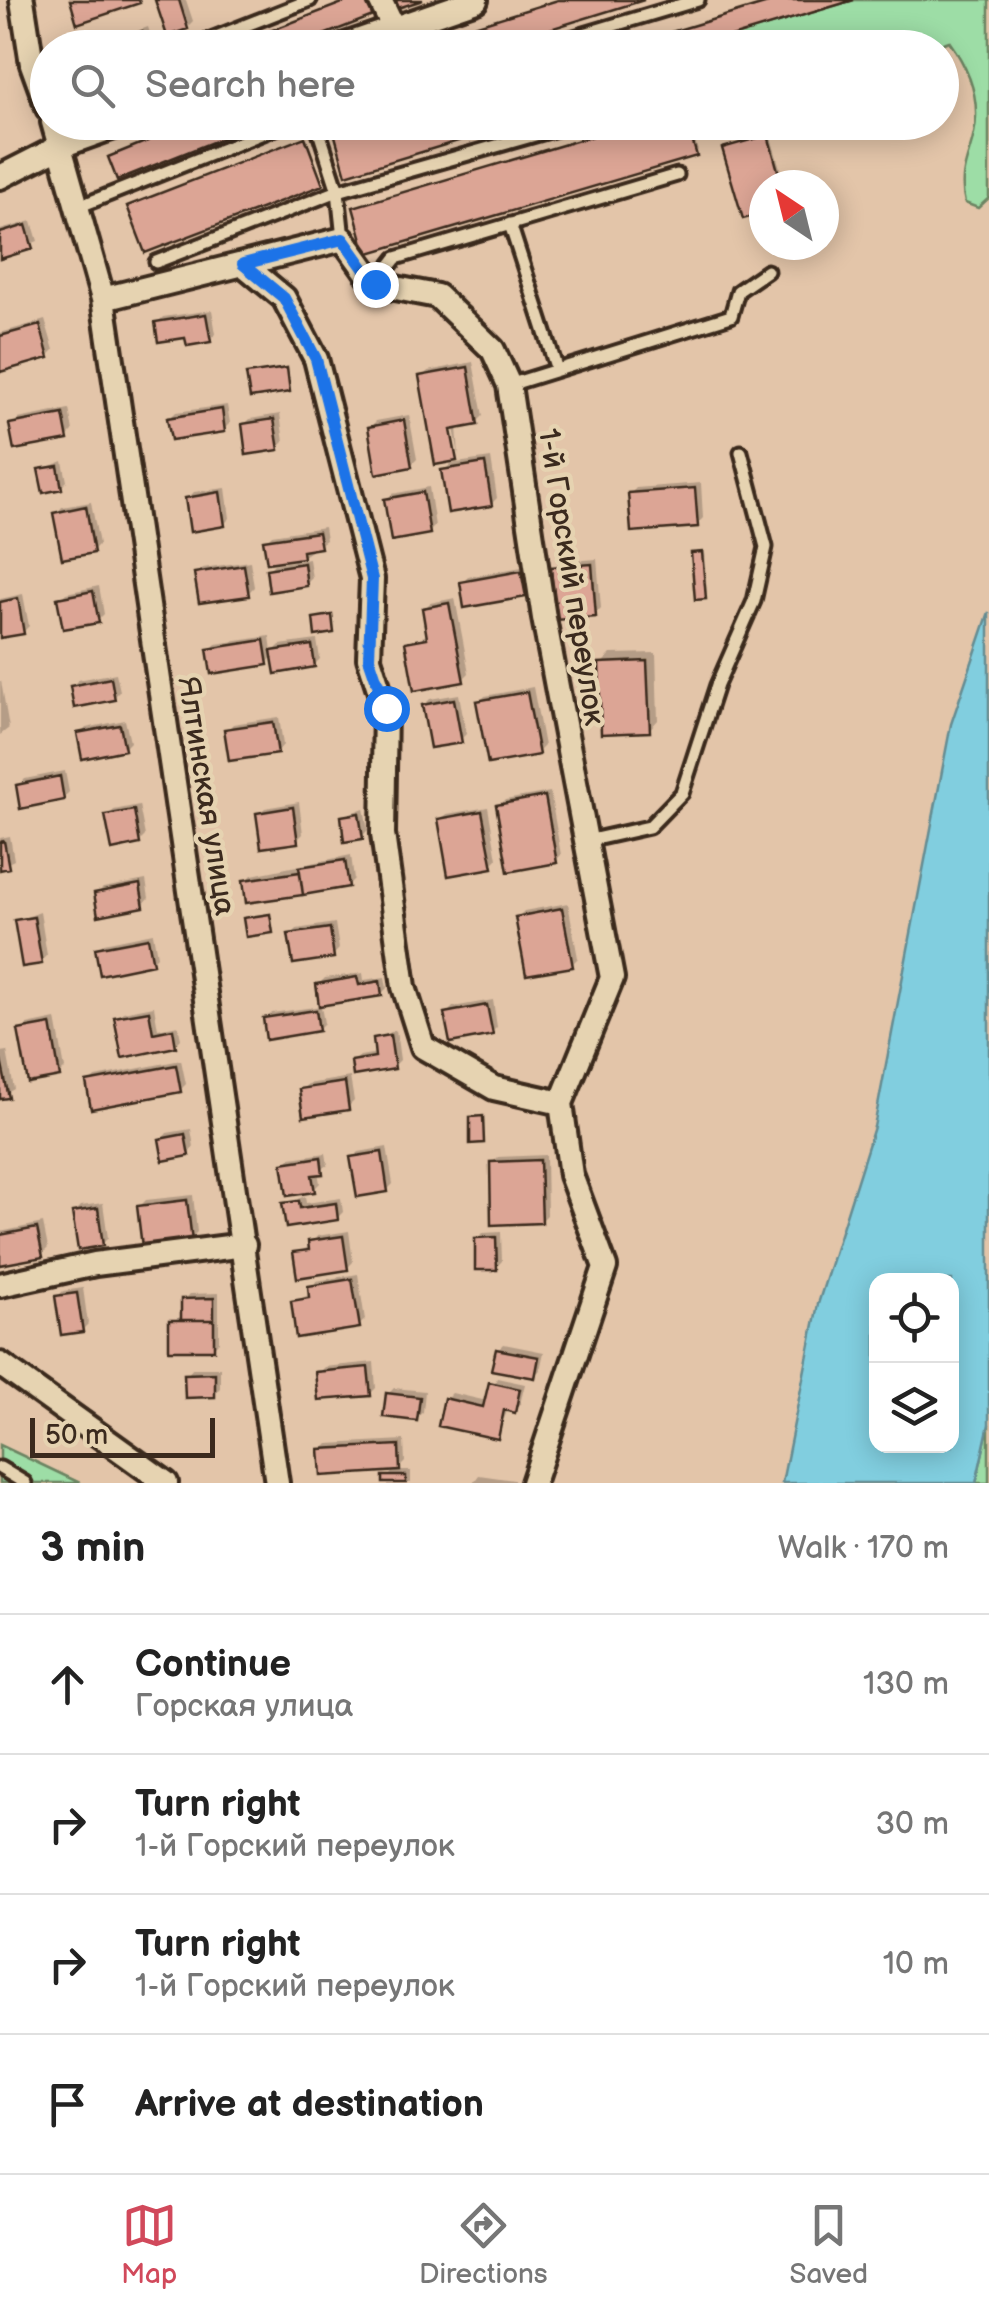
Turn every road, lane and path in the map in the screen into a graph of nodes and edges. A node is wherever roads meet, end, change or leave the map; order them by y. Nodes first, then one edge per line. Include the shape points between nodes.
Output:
1 (22, 0) edge
2 (310, 0) edge
3 (380, 0) edge
4 (476, 0) edge
5 (698, 0) edge
6 (394, 28) junction
7 (234, 30) edge
8 (388, 30) edge
9 (598, 30) edge
10 (30, 51) edge
11 (60, 140) edge
12 (78, 140) edge
13 (246, 140) edge
14 (322, 140) edge
15 (518, 140) edge
16 (62, 146) junction
17 (677, 175) dead end
18 (0, 177) edge
19 (338, 191) junction
20 (78, 207) junction
21 (510, 224) junction
22 (343, 239) junction
23 (156, 262) dead end
24 (243, 264) junction
25 (767, 271) dead end
26 (375, 284) junction
27 (103, 299) junction
28 (558, 370) junction
29 (509, 385) junction
30 (741, 452) dead end
31 (586, 841) junction
32 (561, 1103) junction
33 (244, 1246) junction
34 (0, 1285) edge
35 (0, 1364) edge
36 (0, 1468) edge
37 (25, 1483) edge
38 (166, 1483) edge
39 (276, 1483) edge
40 (533, 1483) edge

1 - 10 street, Ялтинская улица
2 - 7 lane
3 - 6 street
4 - 6 street
5 - 9 lane
6 - 8 street
11 - 16 street, Ялтинская улица
12 - 16 street
13 - 20 lane
14 - 19 lane
15 - 19 lane
16 - 18 street
16 - 20 street, Ялтинская улица
17 - 21 lane
19 - 22 lane
19 - 23 lane
20 - 27 street, Ялтинская улица
21 - 26 lane via 396,258
21 - 28 lane
22 - 24 street
22 - 26 street
24 - 27 street
24 - 32 street via 284,298 316,359 372,579 369,658 386,708 383,834 404,987 424,1047 494,1088
25 - 28 lane via 738,291 732,316
26 - 29 street, 1-й Горский переулок via 437,296 493,350
27 - 33 street, Ялтинская улица
28 - 29 lane
29 - 31 street, 1-й Горский переулок
30 - 31 lane via 766,548 754,602 717,685 682,793 649,827
31 - 32 street, 1-й Горский переулок via 612,978
32 - 40 street via 571,1176 605,1267
33 - 34 street via 94,1264
33 - 39 street, Ялтинская улица
35 - 38 street
36 - 37 lane

